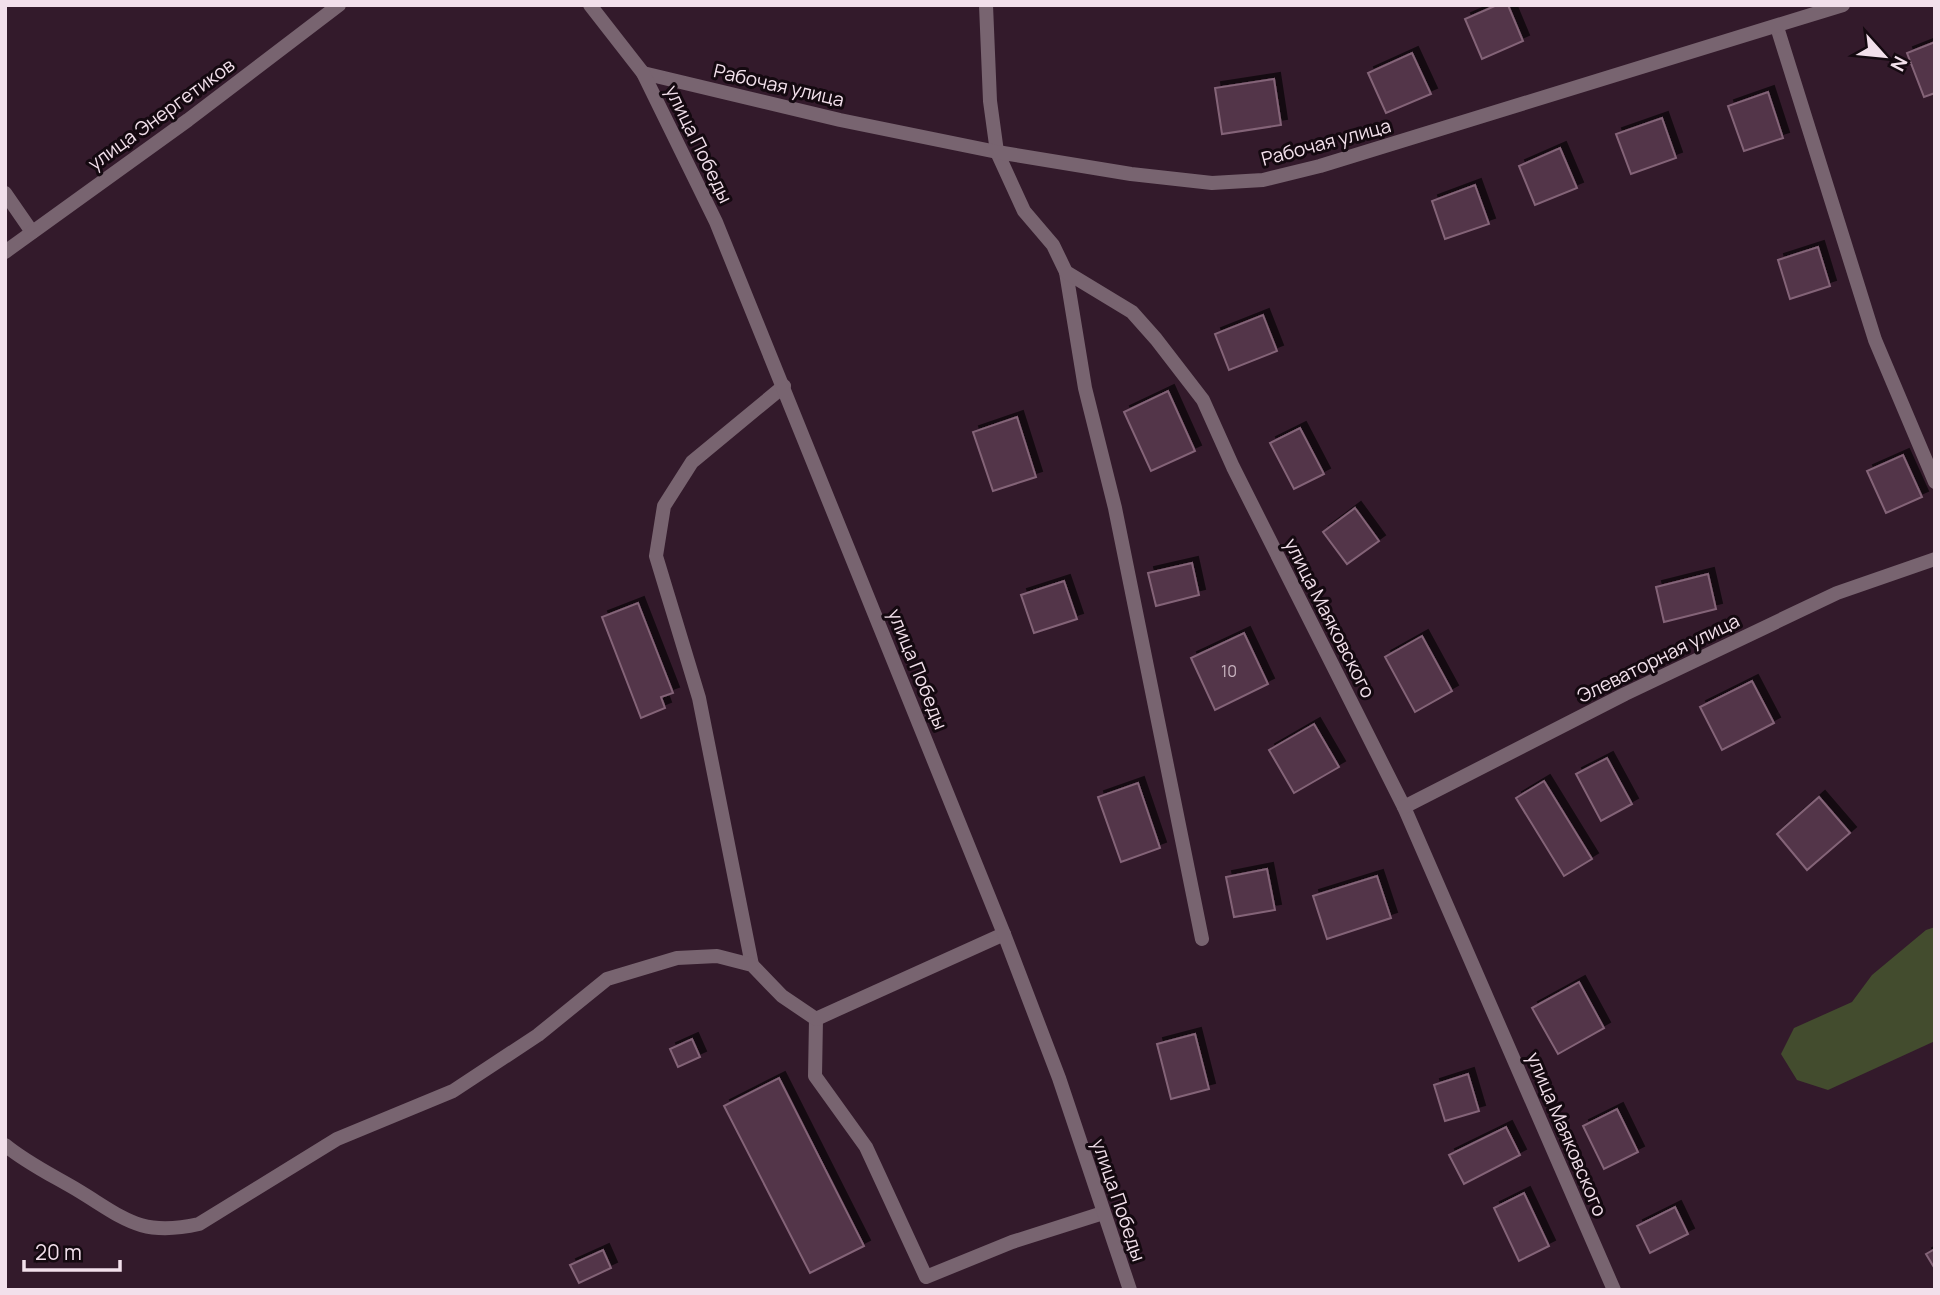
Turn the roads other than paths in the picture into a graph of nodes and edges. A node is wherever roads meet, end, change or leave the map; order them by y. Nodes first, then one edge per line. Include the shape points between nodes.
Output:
1 (339, 5) edge
2 (590, 5) edge
3 (986, 5) edge
4 (1843, 5) edge
5 (1777, 27) junction
6 (643, 73) junction
7 (997, 152) junction
8 (5, 193) edge
9 (32, 232) junction
10 (5, 252) edge
11 (1066, 271) junction
12 (784, 386) junction
13 (1935, 482) edge
14 (1935, 559) edge
15 (1404, 807) junction
16 (1004, 934) junction
17 (1202, 939) dead end
18 (752, 965) junction
19 (816, 1019) junction
20 (5, 1145) edge
21 (1102, 1213) junction
22 (1130, 1290) edge
23 (1614, 1290) edge

1 - 9 street, улица Энергетиков
2 - 6 street, улица Победы
3 - 7 street, улица Маяковского
4 - 5 street, Рабочая улица
5 - 7 street, Рабочая улица via 1333,163 1263,180 1212,183
5 - 13 street via 1875,340
6 - 7 street, Рабочая улица
6 - 12 street, улица Победы via 716,222
7 - 11 street, улица Маяковского via 1024,211 1053,245
8 - 9 street
9 - 10 street, улица Энергетиков
11 - 15 street, улица Маяковского via 1132,312 1203,400
11 - 17 street via 1084,388 1115,508
12 - 16 street, улица Победы
12 - 18 street via 692,462 664,506 656,556 699,698
14 - 15 street, Элеваторная улица via 1825,599
15 - 23 street, улица Маяковского
16 - 19 street
16 - 21 street, улица Победы via 1059,1078
18 - 19 street via 782,996
18 - 20 street via 717,956 677,958 607,979 538,1035 453,1091 337,1139 199,1224 173,1229 121,1219
19 - 21 street via 815,1076 866,1147 926,1277 1012,1242
21 - 22 street, улица Победы

